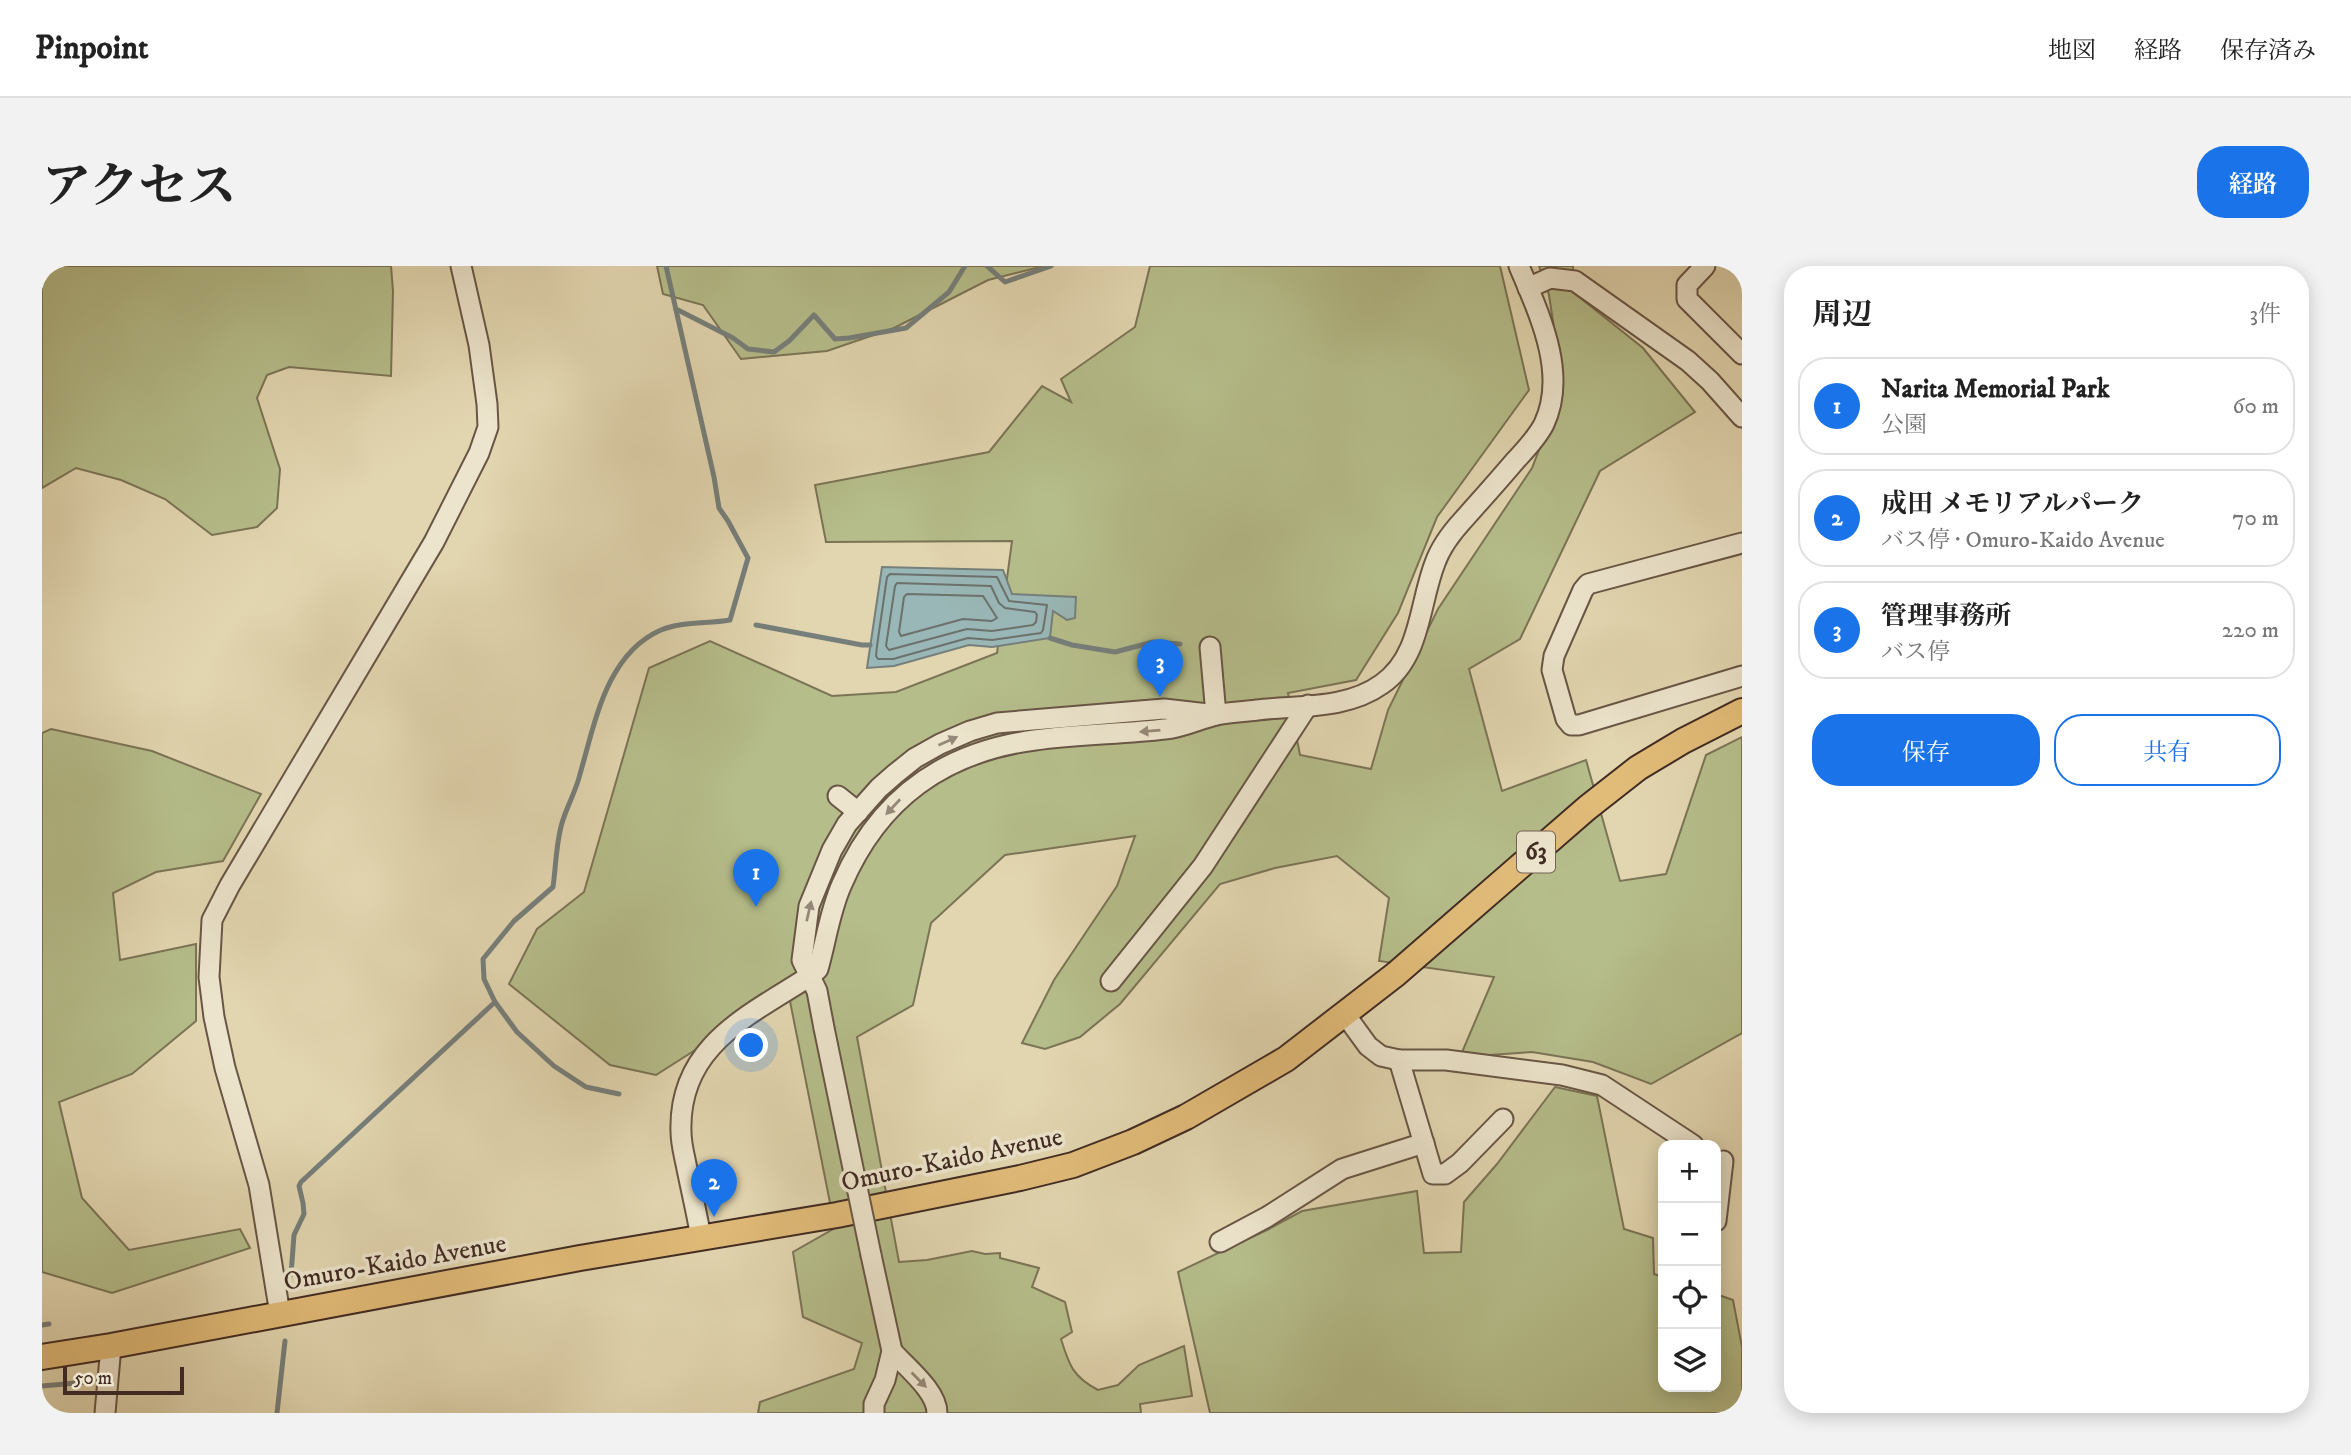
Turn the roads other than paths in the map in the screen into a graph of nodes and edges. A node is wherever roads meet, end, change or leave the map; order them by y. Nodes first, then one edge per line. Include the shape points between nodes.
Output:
1 (461, 266) edge
2 (1520, 266) edge
3 (1705, 266) edge
4 (1528, 288) junction
5 (1742, 354) edge
6 (1742, 417) edge
7 (1742, 543) edge
8 (1210, 647) dead end
9 (1742, 676) edge
10 (1308, 705) junction
11 (1742, 711) edge
12 (1216, 715) junction
13 (838, 796) dead end
14 (858, 812) junction
15 (810, 976) junction
16 (1111, 981) dead end
17 (1344, 1013) junction
18 (1399, 1060) junction
19 (1503, 1119) dead end
20 (1685, 1140) edge
21 (1424, 1143) junction
22 (1727, 1161) edge
23 (1718, 1203) edge
24 (701, 1238) junction
25 (1220, 1242) dead end
26 (280, 1314) junction
27 (111, 1346) junction
28 (892, 1351) junction
29 (42, 1357) edge
30 (105, 1413) edge
31 (874, 1413) edge
32 (937, 1413) edge

1 - 26 street via 487,404 488,428 479,453 434,542 212,920 209,977 214,1017 258,1185
2 - 4 street
3 - 5 street via 1686,285 1686,299
4 - 6 street via 1550,278 1575,281 1689,361
4 - 10 street via 1550,351 1550,403 1544,424 1444,545 1402,665 1362,696
7 - 9 street via 1588,584 1554,656 1552,670 1571,725
8 - 12 street
10 - 12 street
10 - 16 street via 1203,866
11 - 17 main road, Omuro-Kaido Avenue / 63 via 1637,768
14 -> 12 street via 915,758 997,723 1164,709
12 -> 15 street via 1169,729 1002,746 977,752 926,778 892,807 865,841 838,896 818,969
13 - 14 street
15 -> 14 street via 802,960 809,906 832,849
15 - 24 street via 730,1027 706,1050 692,1073 682,1102 680,1134
15 - 28 street, bridge via 817,991
17 - 18 street via 1368,1046 1381,1056
17 - 24 main road, Omuro-Kaido Avenue / 63 via 1286,1059 1186,1117 1073,1165 837,1215
18 - 20 street via 1446,1059 1602,1085
18 - 21 street
19 - 21 street via 1445,1174 1433,1174
21 - 25 street via 1342,1169
22 - 23 street
24 - 26 main road, Omuro-Kaido Avenue / 63
26 - 27 main road, Omuro-Kaido Avenue / 63
27 - 29 main road, Omuro-Kaido Avenue / 63
27 - 30 street
28 - 31 street
28 -> 32 street via 930,1390

